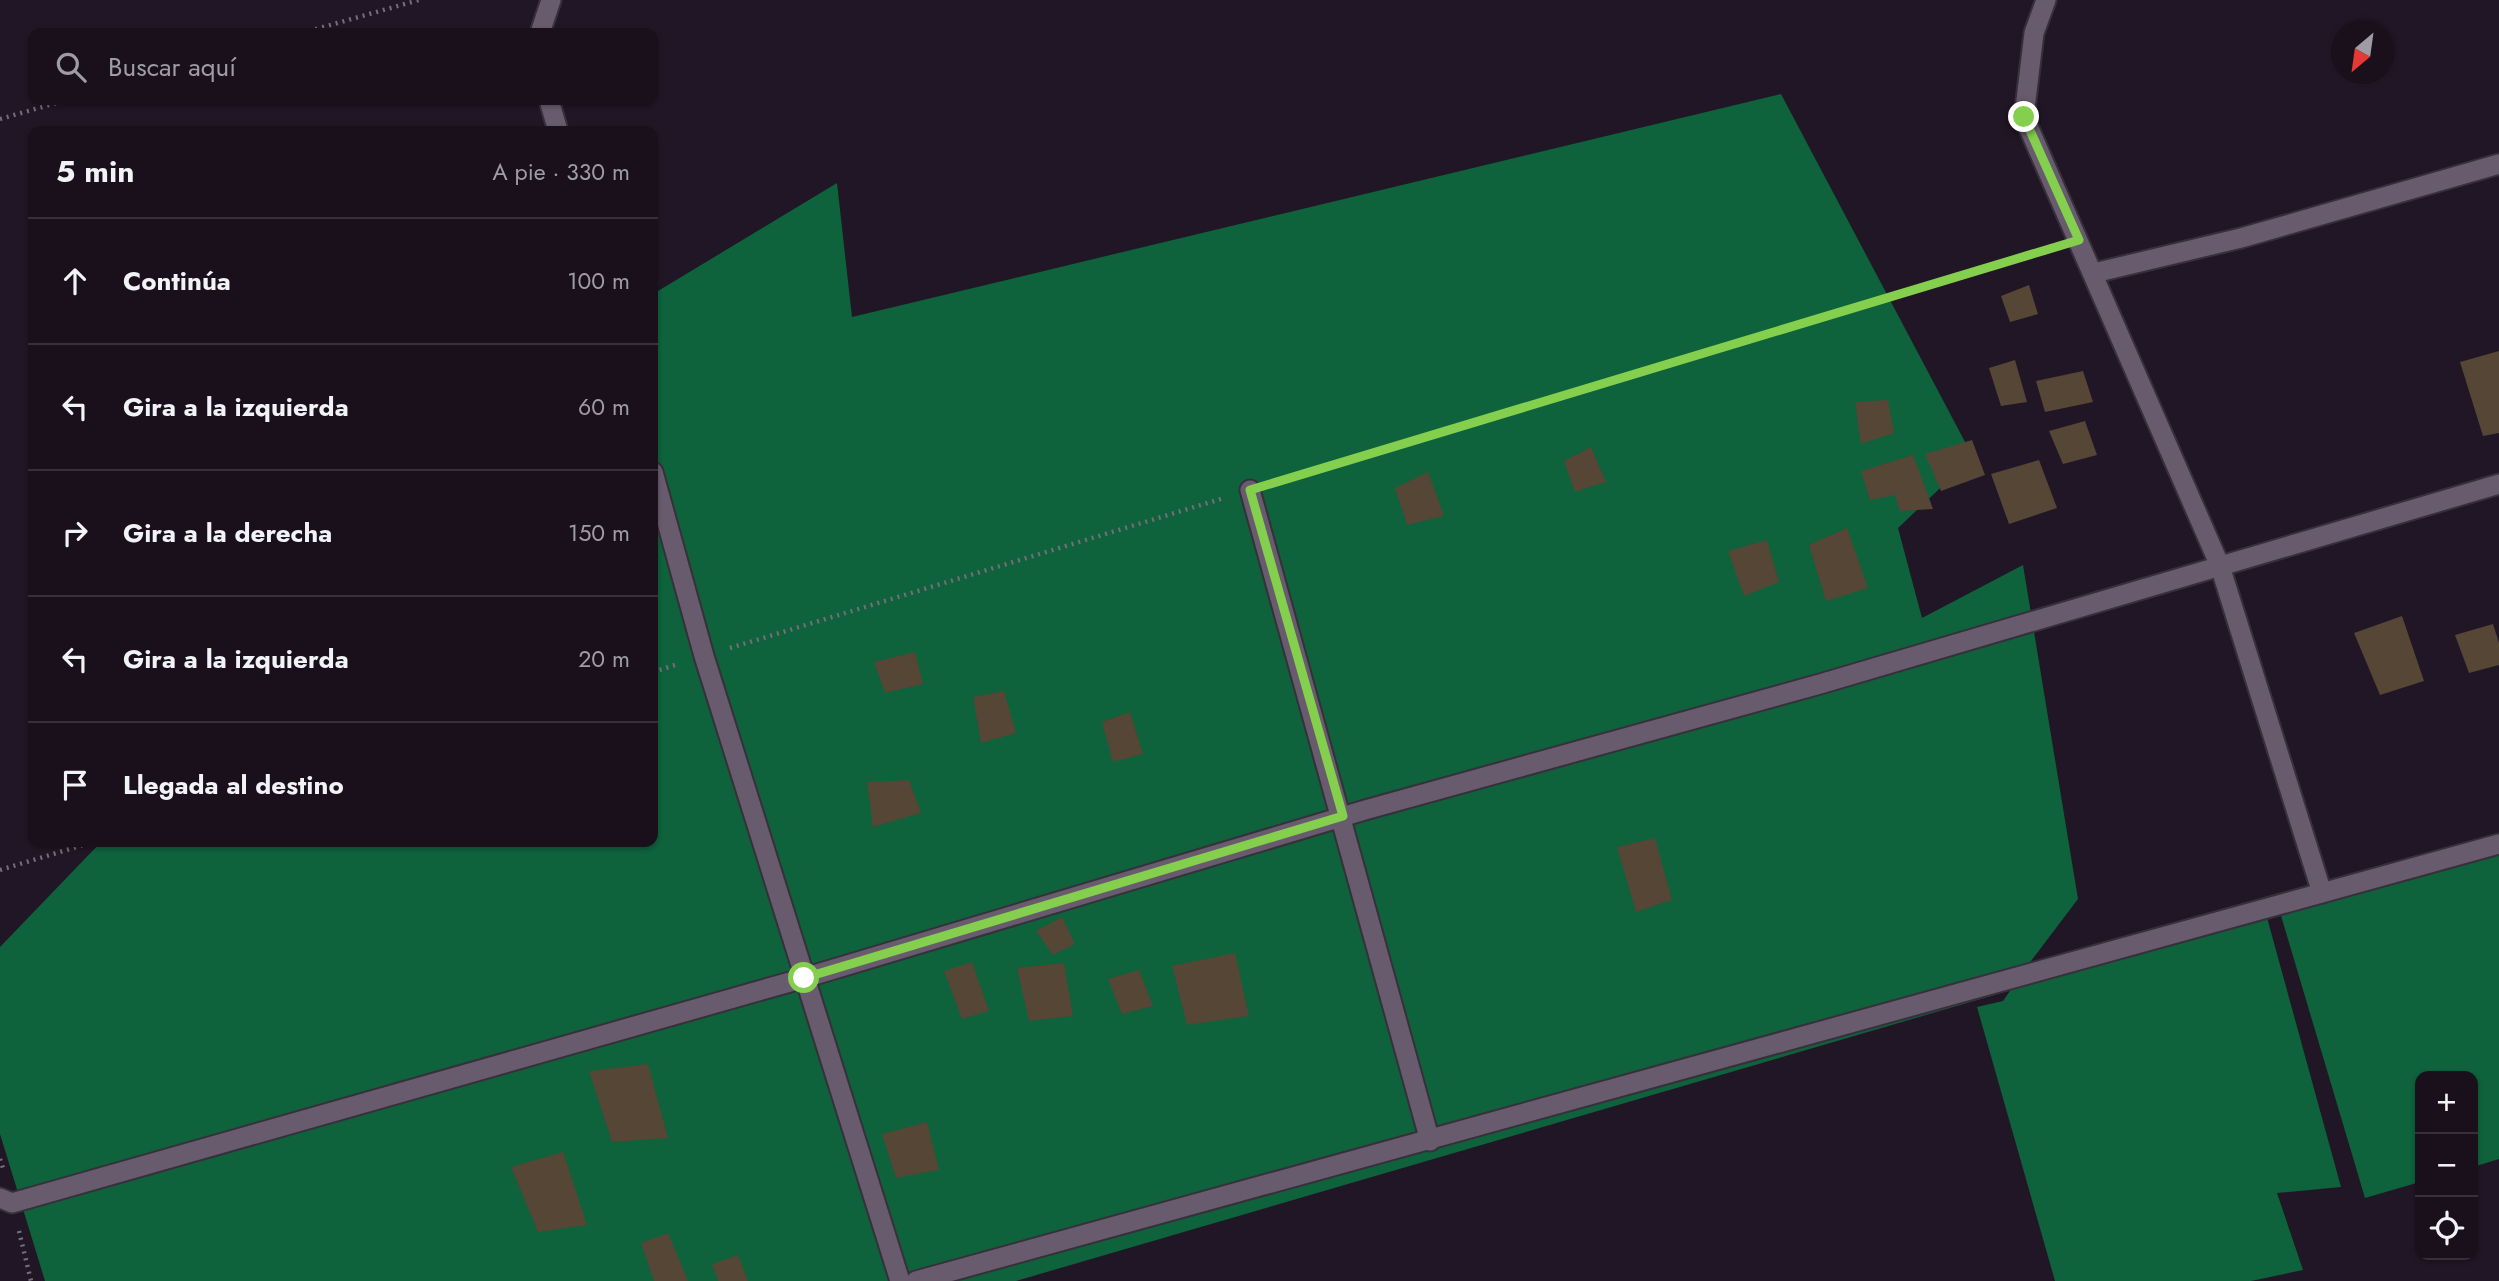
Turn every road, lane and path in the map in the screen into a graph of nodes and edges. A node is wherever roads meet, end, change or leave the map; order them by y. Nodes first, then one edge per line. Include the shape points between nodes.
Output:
1 (419, 0) edge
2 (551, 0) edge
3 (2046, 0) edge
4 (320, 28) edge
5 (542, 28) edge
6 (49, 105) edge
7 (551, 105) edge
8 (0, 119) edge
9 (557, 126) edge
10 (2499, 164) edge
11 (2079, 240) junction
12 (2094, 273) junction
13 (2499, 484) edge
14 (658, 490) edge
15 (1250, 490) junction
16 (2220, 566) junction
17 (704, 656) junction
18 (658, 670) edge
19 (1343, 816) junction
20 (2499, 844) edge
21 (76, 847) edge
22 (0, 870) edge
23 (2322, 893) junction
24 (804, 978) junction
25 (1430, 1141) junction
26 (0, 1198) edge
27 (900, 1281) edge
28 (916, 1281) edge

1 - 4 path
2 - 5 street
3 - 11 street via 2034,33 2024,117
6 - 8 path
7 - 9 street
10 - 12 street via 2241,238
11 - 12 street
11 - 15 path
12 - 16 street
13 - 16 street
14 - 17 street
15 - 17 path
15 - 19 street
16 - 19 street via 1820,684
16 - 23 street
17 - 18 path
17 - 24 street
19 - 24 street
19 - 25 street
20 - 23 street
21 - 22 path
23 - 25 street
24 - 26 street via 12,1203
24 - 27 street
25 - 28 street

